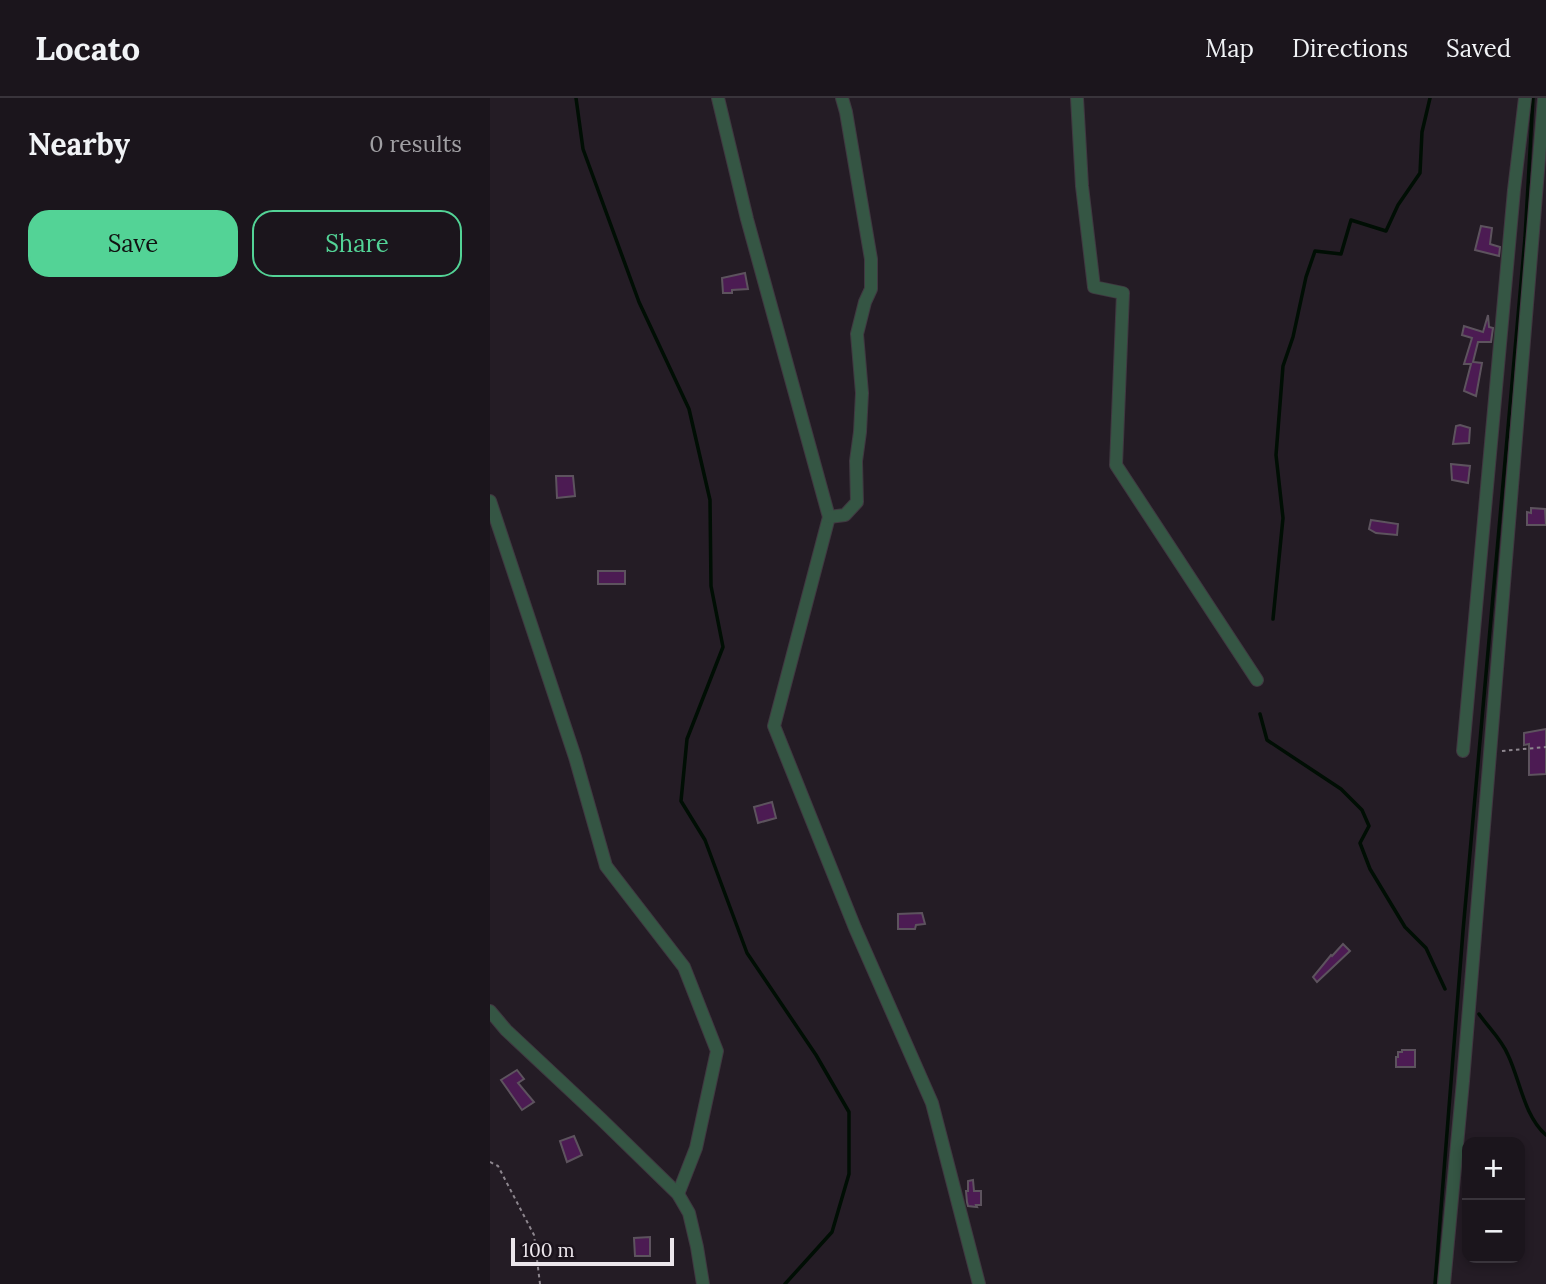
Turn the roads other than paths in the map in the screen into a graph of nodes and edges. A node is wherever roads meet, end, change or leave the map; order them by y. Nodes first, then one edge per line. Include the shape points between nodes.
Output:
1 (718, 98) edge
2 (842, 98) edge
3 (1077, 98) edge
4 (1525, 98) edge
5 (1544, 98) edge
6 (490, 501) edge
7 (830, 517) junction
8 (1257, 680) dead end
9 (1464, 751) dead end
10 (490, 1011) edge
11 (678, 1194) junction
12 (703, 1284) edge
13 (979, 1284) edge
14 (1444, 1284) edge

1 - 7 street
2 - 7 street via 870,259 871,289 857,334 862,393 857,502 845,515
3 - 8 street via 1094,287 1123,293 1116,466
4 - 9 street
5 - 14 street
6 - 11 street via 606,866 684,967 717,1051 696,1148
7 - 13 street via 774,726 855,928 932,1102
10 - 11 street
11 - 12 street via 689,1213

